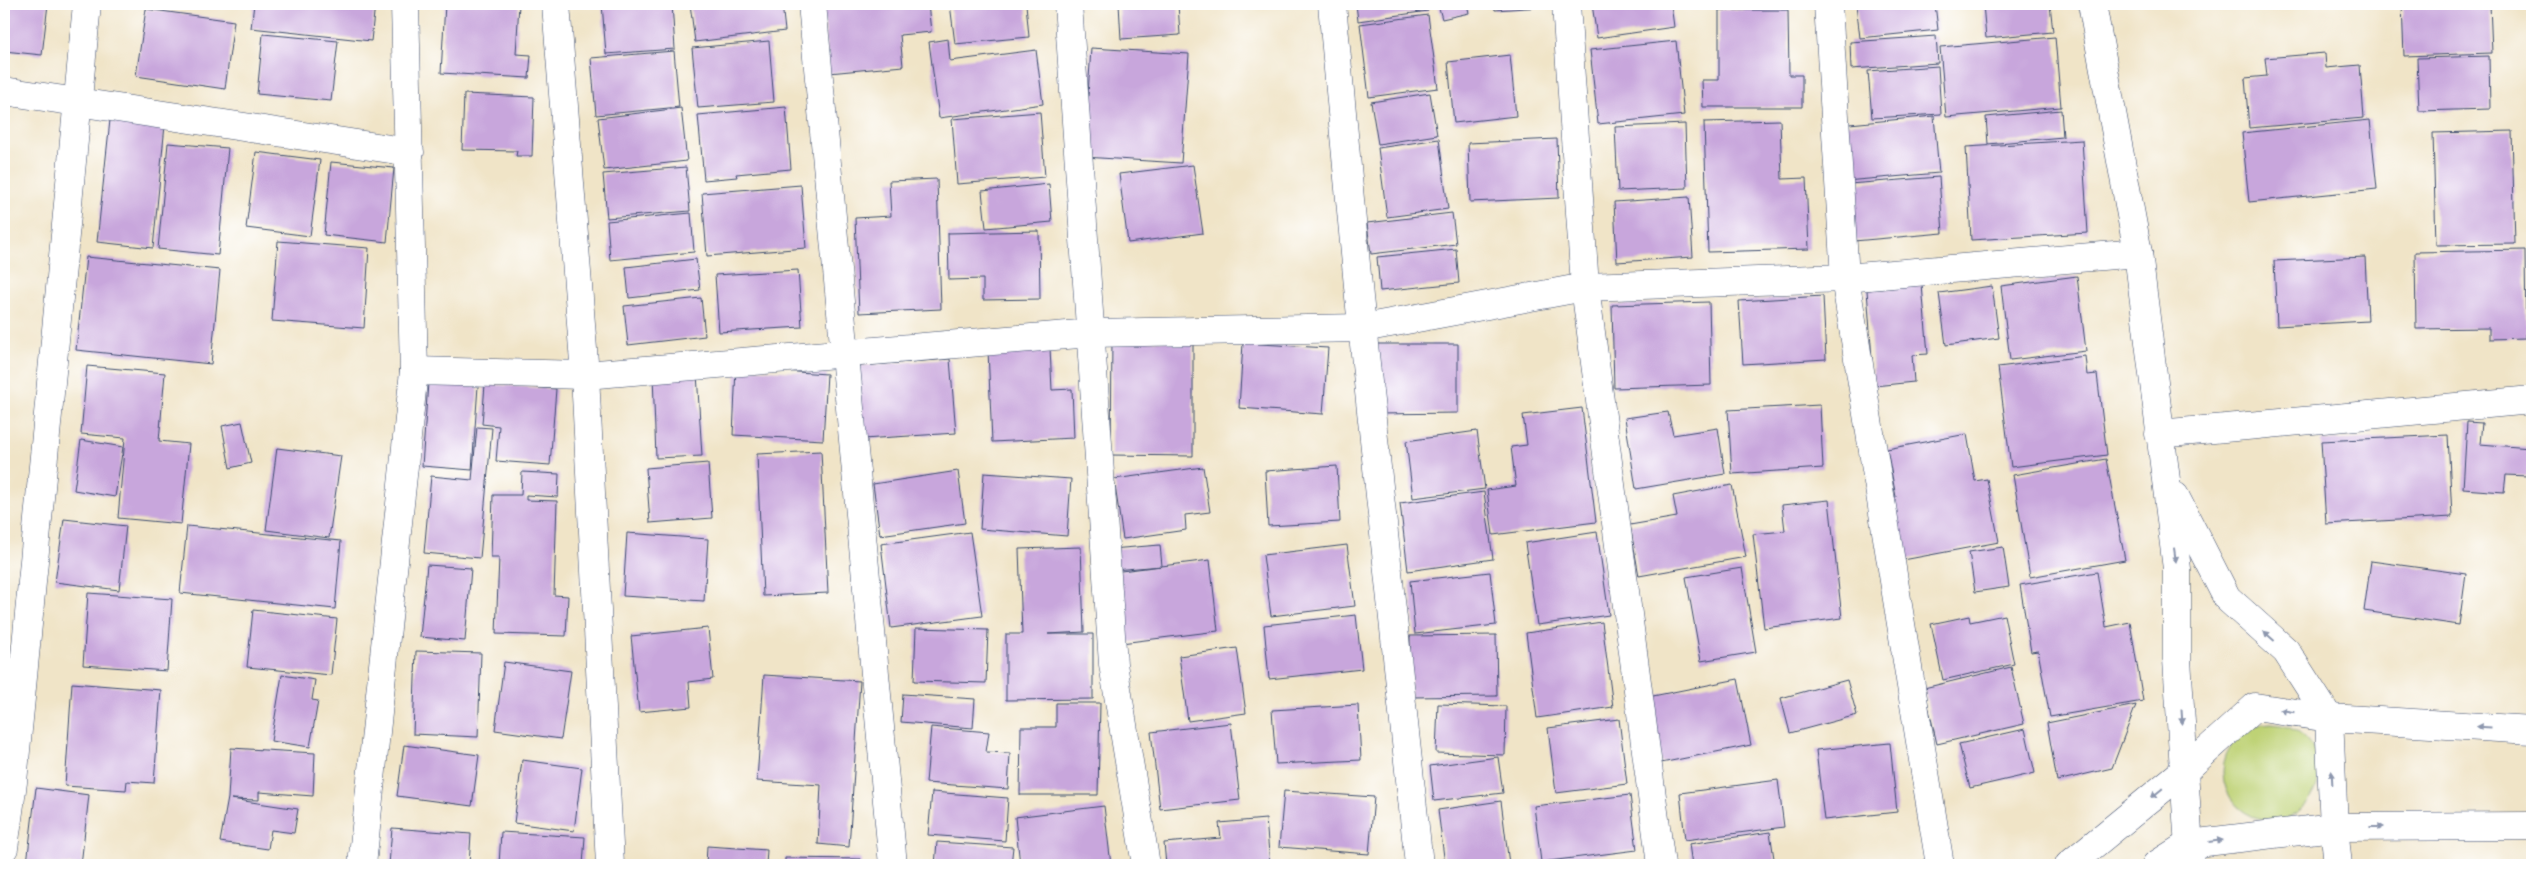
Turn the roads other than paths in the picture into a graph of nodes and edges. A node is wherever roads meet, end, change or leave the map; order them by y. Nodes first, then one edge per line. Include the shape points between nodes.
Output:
1 (87, 4) edge
2 (405, 4) edge
3 (556, 4) edge
4 (812, 4) edge
5 (1068, 4) edge
6 (1332, 4) edge
7 (1566, 4) edge
8 (1828, 4) edge
9 (2092, 4) edge
10 (4, 91) edge
11 (76, 102) junction
12 (410, 152) junction
13 (2138, 253) junction
14 (1845, 278) junction
15 (1585, 287) junction
16 (1362, 328) junction
17 (1091, 333) junction
18 (846, 352) junction
19 (414, 371) junction
20 (585, 375) junction
21 (2532, 400) edge
22 (2159, 434) junction
23 (2163, 472) junction
24 (2329, 718) junction
25 (2532, 730) edge
26 (2185, 770) junction
27 (8, 781) edge
28 (2532, 826) edge
29 (2334, 827) junction
30 (4, 848) edge
31 (2190, 854) edge
32 (362, 865) edge
33 (610, 865) edge
34 (893, 865) edge
35 (1146, 865) edge
36 (1419, 865) edge
37 (1661, 865) edge
38 (1940, 865) edge
39 (2069, 865) edge
40 (2156, 865) edge
41 (2338, 865) edge

1 - 11 street
2 - 12 street
3 - 20 street
4 - 18 street
5 - 17 street
6 - 16 street
7 - 15 street
8 - 14 street
9 - 13 street
10 - 11 street
11 - 12 street
11 - 27 street
12 - 19 street
13 - 14 street
13 - 22 street
14 - 15 street
14 - 38 street
15 - 16 street
15 - 37 street
16 - 17 street
16 - 36 street
17 - 18 street
17 - 35 street via 1113,664
18 - 20 street
18 - 34 street
19 - 20 street
19 - 32 street
20 - 33 street
21 - 22 street
22 - 23 street
24 -> 23 street via 2286,651 2228,598
23 -> 26 street via 2177,569 2177,659
25 -> 24 street
24 -> 26 street via 2255,706
29 -> 24 street
26 - 31 street
26 -> 39 street
27 - 30 street
29 -> 28 street
31 -> 29 street
29 - 41 street
31 - 40 street

